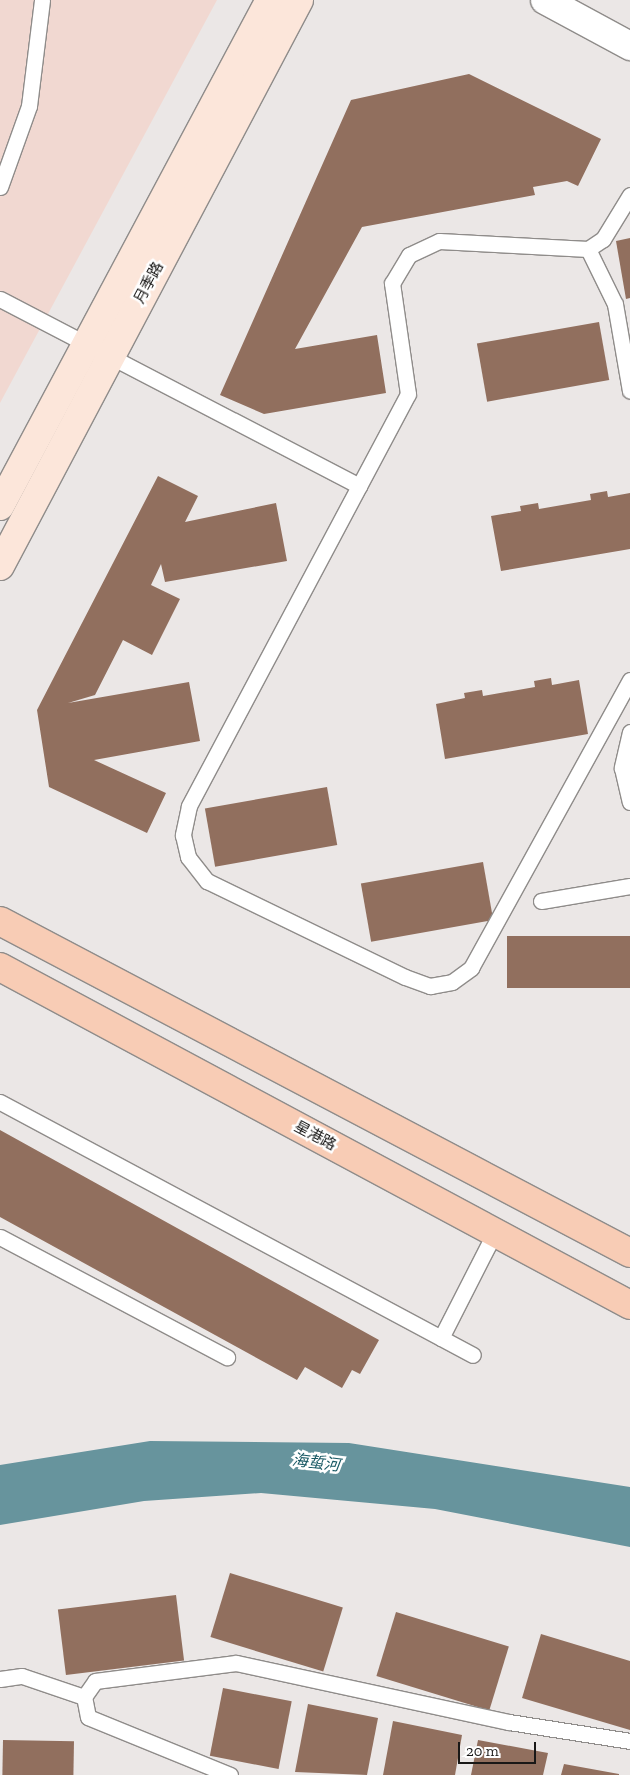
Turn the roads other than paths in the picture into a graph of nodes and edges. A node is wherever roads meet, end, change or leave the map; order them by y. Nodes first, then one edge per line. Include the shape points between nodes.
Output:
1 (42, 0) edge
2 (270, 0) edge
3 (299, 0) edge
4 (545, 0) edge
5 (630, 46) edge
6 (0, 188) edge
7 (630, 195) edge
8 (588, 249) junction
9 (0, 299) edge
10 (86, 344) junction
11 (111, 356) junction
12 (630, 391) edge
13 (360, 486) junction
14 (0, 506) edge
15 (0, 566) edge
16 (630, 680) edge
17 (630, 732) edge
18 (630, 802) edge
19 (630, 886) edge
20 (542, 901) dead end
21 (0, 922) edge
22 (0, 967) edge
23 (0, 1102) edge
24 (494, 1232) junction
25 (0, 1236) edge
26 (630, 1253) edge
27 (630, 1305) edge
28 (441, 1338) junction
29 (473, 1355) dead end
30 (227, 1357) dead end
31 (0, 1679) edge
32 (84, 1698) junction
33 (630, 1741) edge
34 (230, 1775) edge

1 - 6 lane via 29,106
2 - 10 street, 月季路
3 - 11 street, 月季路
4 - 5 street
7 - 8 lane via 603,239
8 - 12 lane via 615,304
8 - 13 lane via 439,241 409,255 392,283 408,394
9 - 10 lane
10 - 11 lane
10 - 14 street, 月季路
11 - 13 lane
11 - 15 street, 月季路
13 - 16 lane via 189,806 183,835 188,856 207,881 405,977 430,986 452,982 471,968
17 - 18 lane via 622,768
19 - 20 lane
21 - 26 main road
22 - 24 main road, 星港路
23 - 28 lane
24 - 27 main road, 星港路
24 - 28 lane
25 - 30 lane
28 - 29 lane
31 - 32 lane via 22,1676
32 - 33 lane via 95,1681 236,1663 509,1722
32 - 34 lane via 88,1717

